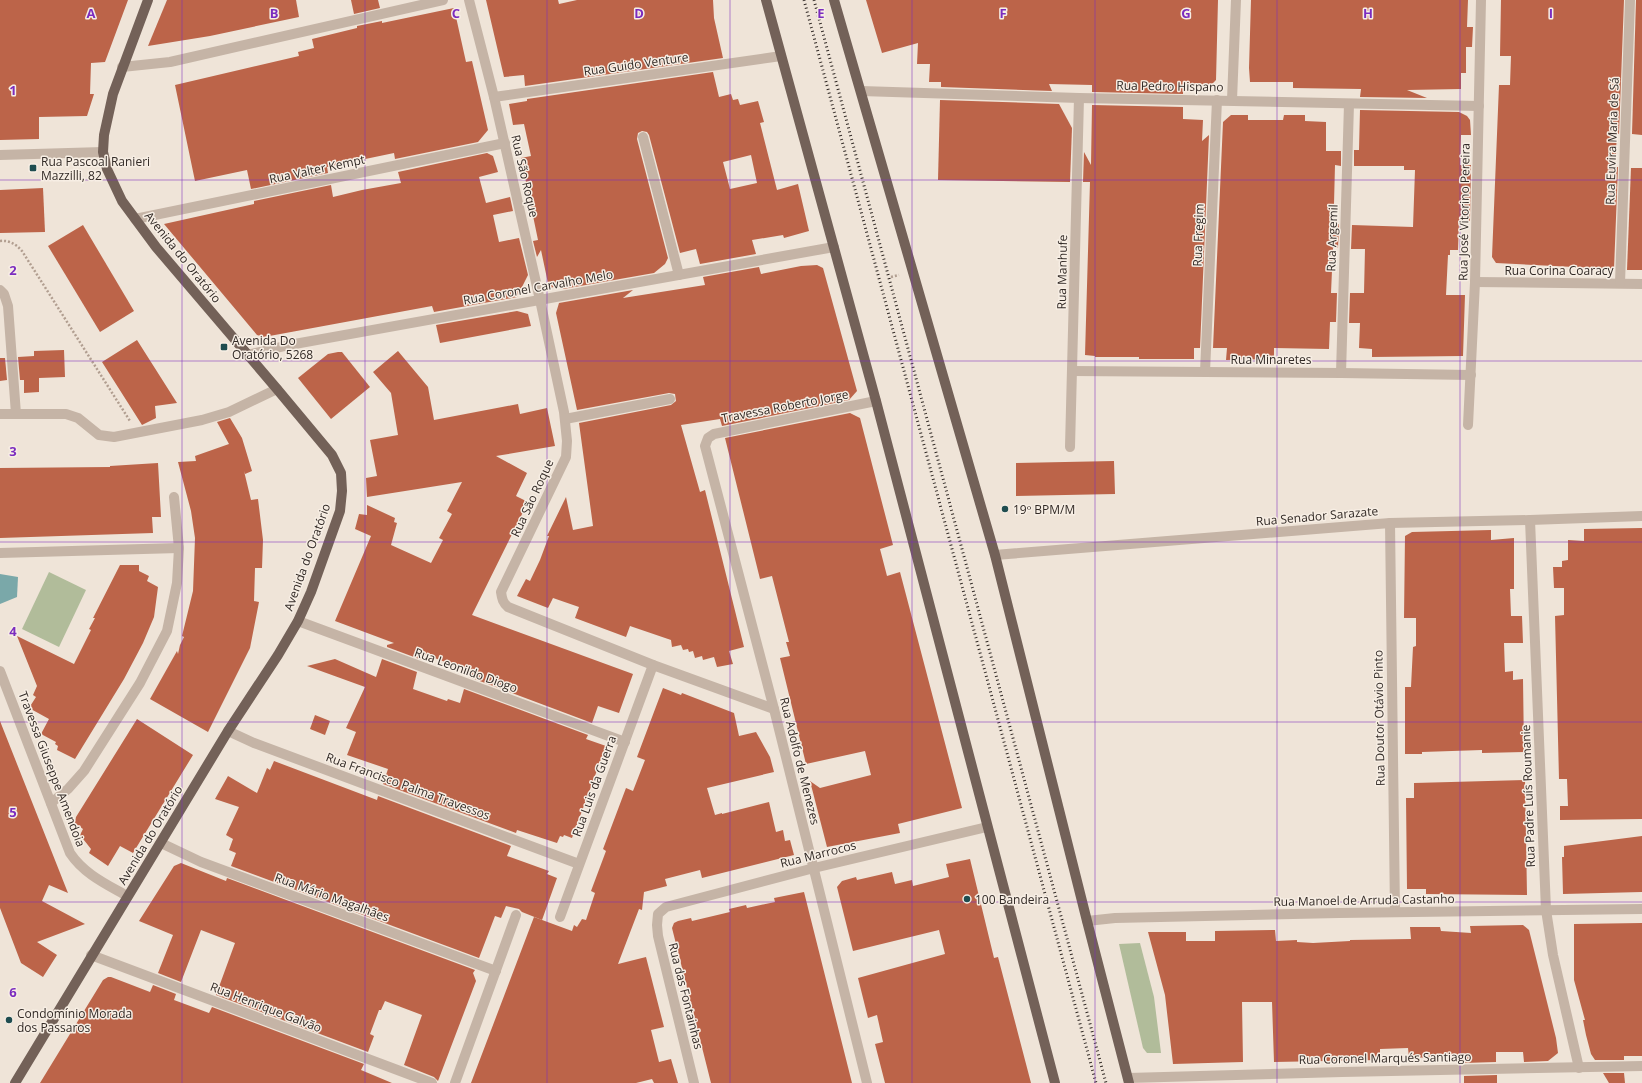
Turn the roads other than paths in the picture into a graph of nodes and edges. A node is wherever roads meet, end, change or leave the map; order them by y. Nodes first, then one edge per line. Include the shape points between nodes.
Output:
1 (148, 0) edge
2 (443, 0) edge
3 (469, 0) edge
4 (766, 0) edge
5 (834, 0) edge
6 (1236, 0) edge
7 (1481, 0) edge
8 (1630, 0) edge
9 (781, 56) junction
10 (122, 67) junction
11 (861, 91) junction
12 (494, 97) junction
13 (1079, 98) junction
14 (1217, 100) junction
15 (1232, 100) junction
16 (1349, 104) junction
17 (1479, 106) junction
18 (643, 137) dead end
19 (505, 143) junction
20 (103, 152) junction
21 (0, 155) edge
22 (135, 220) junction
23 (834, 247) junction
24 (679, 275) junction
25 (1476, 282) junction
26 (1620, 283) junction
27 (1642, 284) edge
28 (0, 290) edge
29 (540, 300) junction
30 (248, 355) junction
31 (1072, 372) junction
32 (1205, 372) junction
33 (1341, 373) junction
34 (1471, 375) junction
35 (278, 389) junction
36 (670, 399) dead end
37 (876, 401) junction
38 (0, 414) edge
39 (16, 414) junction
40 (565, 419) junction
41 (1468, 425) dead end
42 (705, 446) joint
43 (1070, 447) dead end
44 (174, 497) dead end
45 (1642, 516) edge
46 (1530, 520) junction
47 (1390, 523) junction
48 (179, 548) junction
49 (0, 553) edge
50 (995, 555) junction
51 (298, 621) junction
52 (653, 665) junction
53 (0, 671) edge
54 (774, 709) junction
55 (228, 731) junction
56 (625, 742) junction
57 (51, 803) junction
58 (987, 827) junction
59 (161, 843) junction
60 (579, 864) junction
61 (814, 868) junction
62 (127, 896) junction
63 (1642, 909) edge
64 (1546, 910) junction
65 (1395, 912) junction
66 (658, 914) joint
67 (516, 915) dead end
68 (560, 917) dead end
69 (1087, 921) junction
70 (91, 955) junction
71 (496, 972) junction
72 (1642, 1066) edge
73 (1579, 1068) junction
74 (1129, 1081) edge
75 (15, 1083) edge
76 (432, 1083) edge
77 (455, 1083) edge
78 (694, 1083) edge
79 (867, 1083) edge
80 (1055, 1083) edge

1 - 10 main road, Avenida do Oratório
2 - 10 street via 170,62
3 - 12 street, Rua São Roque
4 - 9 main road
5 - 11 main road
6 - 15 street
7 - 17 street, Rua José Vitorino Pereira
8 - 26 street, Rua Euvira Maria de Sá
9 - 12 street, Rua Guido Venture
9 - 23 main road
10 - 20 main road, Avenida do Oratório via 113,94
11 - 13 street, Rua Pedro Hispano
11 - 50 main road
12 - 19 street, Rua São Roque
13 - 14 street, Rua Pedro Hispano
13 - 31 street, Rua Manhufe
14 - 15 street, Rua Pedro Hispano
14 - 32 street, Rua Fregim
15 - 16 street, Rua Pedro Hispano
16 - 17 street, Rua Pedro Hispano
16 - 33 street, Rua Argemil
17 - 25 street, Rua José Vitorino Pereira
18 - 24 street
19 - 22 street, Rua Valter Kempt
19 - 29 street, Rua São Roque
20 - 21 street
20 - 22 main road, Avenida do Oratório via 107,169 122,201
22 - 30 main road, Avenida do Oratório
23 - 24 street, Rua Coronel Carvalho Melo
23 - 37 main road
24 - 29 street, Rua Coronel Carvalho Melo
25 - 26 street, Rua Corina Coaracy
25 - 34 street, Rua José Vitorino Pereira
26 - 27 street, Rua Corina Coaracy
28 - 39 street via 8,306
29 - 30 street, Rua Coronel Carvalho Melo via 289,345
29 - 40 street, Rua São Roque
30 - 35 main road, Avenida do Oratório
31 - 32 street, Rua Minaretes
31 - 43 street, Rua Manhufe
32 - 33 street, Rua Minaretes
33 - 34 street, Rua Minaretes
34 - 41 street, Rua José Vitorino Pereira
35 - 39 street via 229,412 202,420 114,437 99,435 78,418 66,414
35 - 51 main road, Avenida do Oratório via 332,456 341,473 340,511
36 - 40 street
37 - 42 street, Travessa Roberto Jorge via 714,434 708,438
37 - 58 main road
38 - 39 street
40 - 52 street, Rua São Roque via 566,457 501,592 502,598 508,607
42 - 54 street, Rua Adolfo de Menezes
44 - 48 street
45 - 46 street, Rua Senador Sarazate
46 - 47 street, Rua Senador Sarazate
46 - 64 street, Rua Padre Luís Roumanie
47 - 50 street, Rua Senador Sarazate
47 - 65 street, Rua Doutor Otávio Pinto
48 - 49 street
48 - 57 street via 177,583 167,631 140,683 84,771
50 - 69 main road
51 - 55 main road, Avenida do Oratório
51 - 56 street, Rua Leonildo Diogo
52 - 54 street, Rua São Roque
52 - 56 street, Rua Luis da Guerra
53 - 57 street, Travessa Giuseppe Amendoia
54 - 61 street, Rua Adolfo de Menezes
55 - 59 main road, Avenida do Oratório
55 - 60 street, Rua Francisco Palma Travessos via 254,743
56 - 60 street, Rua Luis da Guerra
57 - 62 street, Travessa Giuseppe Amendoia via 70,853 78,865
58 - 61 street, Rua Marrocos
58 - 80 main road
59 - 62 main road, Avenida do Oratório
59 - 71 street, Rua Mário Magalhães via 201,862
60 - 68 street, Rua Luis da Guerra
61 - 66 street, Rua Marrocos via 676,903
61 - 79 street, Rua Adolfo de Menezes
62 - 70 main road, Avenida do Oratório
63 - 64 street, Rua Manoel de Arruda Castanho
64 - 65 street, Rua Manoel de Arruda Castanho
64 - 73 street, Rua Padre Luís Roumanie via 1553,955
65 - 69 street, Rua Manoel de Arruda Castanho via 1115,918
66 - 78 street, Rua das Fontainhas via 658,936
67 - 71 street
69 - 74 main road
70 - 75 main road, Avenida do Oratório
70 - 76 street, Rua Henrique Galvão
71 - 77 street
72 - 73 street, Rua Coronel Marqués Santiago
73 - 74 street, Rua Coronel Marqués Santiago via 1342,1072

